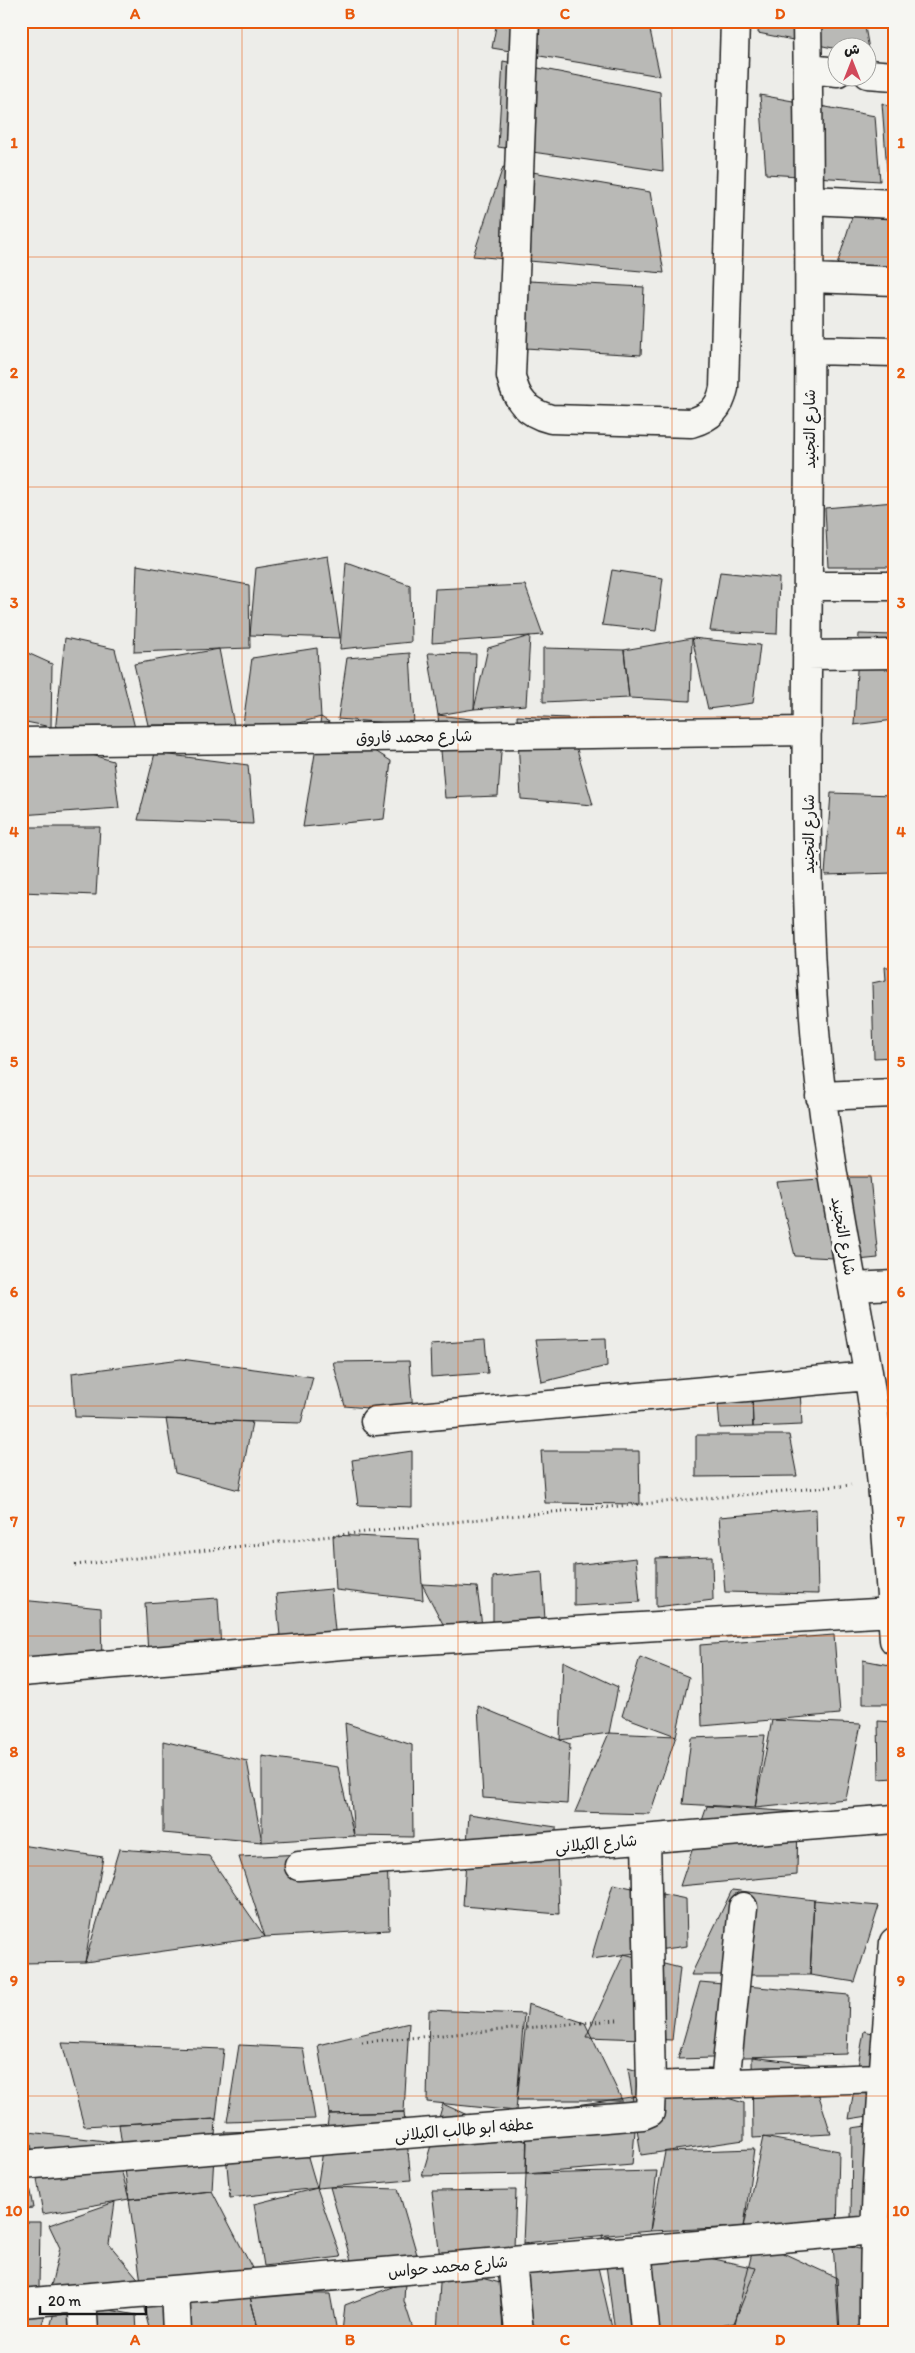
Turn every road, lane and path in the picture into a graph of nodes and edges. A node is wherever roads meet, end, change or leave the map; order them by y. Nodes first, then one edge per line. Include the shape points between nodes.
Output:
1 (525, 21) edge
2 (735, 21) edge
3 (807, 21) edge
4 (808, 69) junction
5 (828, 71) edge
6 (878, 75) edge
7 (894, 76) edge
8 (810, 200) junction
9 (894, 204) edge
10 (810, 278) junction
11 (894, 281) edge
12 (810, 350) junction
13 (894, 352) edge
14 (808, 586) junction
15 (894, 586) edge
16 (894, 654) edge
17 (808, 655) junction
18 (807, 730) junction
19 (21, 742) edge
20 (894, 1093) edge
21 (820, 1096) junction
22 (894, 1285) edge
23 (853, 1287) junction
24 (868, 1376) junction
25 (375, 1421) dead end
26 (882, 1482) junction
27 (76, 1565) dead end
28 (892, 1612) junction
29 (894, 1640) edge
30 (21, 1672) edge
31 (894, 1819) edge
32 (646, 1839) junction
33 (299, 1866) dead end
34 (743, 1908) dead end
35 (894, 1942) edge
36 (650, 2017) junction
37 (890, 2030) edge
38 (362, 2042) dead end
39 (882, 2078) junction
40 (725, 2084) junction
41 (651, 2086) junction
42 (21, 2165) edge
43 (880, 2242) edge
44 (637, 2250) junction
45 (512, 2261) junction
46 (175, 2290) junction
47 (82, 2298) junction
48 (21, 2303) edge
49 (645, 2329) dead end
50 (84, 2332) edge
51 (177, 2332) edge
52 (519, 2332) edge
53 (874, 2332) edge

1 - 2 street via 511,376 514,390 530,411 551,419 691,423 705,419 716,410 724,388
3 - 4 street, شارع التجنيد
4 - 5 street
4 - 8 street, شارع التجنيد
6 - 7 street
8 - 9 street
8 - 10 street, شارع التجنيد
10 - 11 street
10 - 12 street, شارع التجنيد
12 - 13 street
12 - 14 street, شارع التجنيد
14 - 15 street
14 - 17 street, شارع التجنيد
16 - 17 street
17 - 18 street, شارع التجنيد
18 - 19 street, شارع محمد فاروق
18 - 21 street, شارع التجنيد via 808,918
20 - 21 street
21 - 23 street, شارع التجنيد
22 - 23 street
23 - 24 street, شارع التجنيد
24 - 25 street
24 - 26 street, شارع التجنيد
26 - 27 path via 498,1516
26 - 28 street, شارع التجنيد
28 - 29 street, شارع التجنيد
28 - 30 street via 342,1646
31 - 32 street, شارع الكيلانى
32 - 33 street, شارع الكيلانى
32 - 36 street
34 - 40 street
35 - 37 street
36 - 38 path
36 - 41 street
37 - 39 street
39 - 40 street
39 - 43 street
40 - 41 street
41 - 42 street, عطفه ابو طالب الكيلانى via 651,2109 643,2115
43 - 44 street, شارع محمد حواس
43 - 53 street
44 - 45 street, شارع محمد حواس
44 - 49 street
45 - 46 street, شارع محمد حواس
45 - 52 street
46 - 47 street, شارع محمد حواس
46 - 51 street
47 - 48 street, شارع محمد حواس
47 - 50 street

